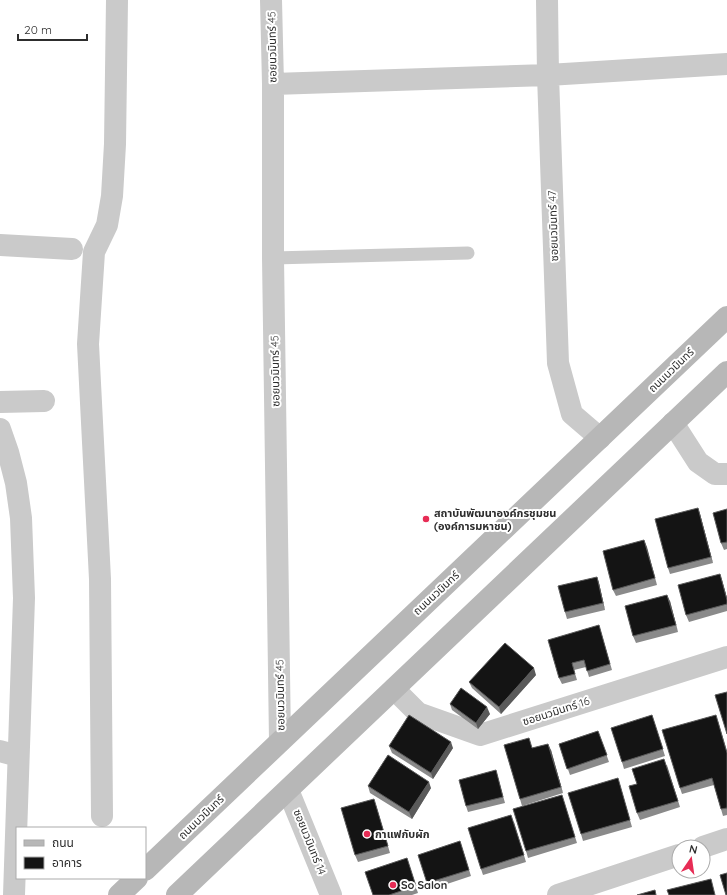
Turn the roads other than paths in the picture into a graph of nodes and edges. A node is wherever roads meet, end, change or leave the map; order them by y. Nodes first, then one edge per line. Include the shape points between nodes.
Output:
1 (117, 0) edge
2 (271, 0) edge
3 (547, 0) edge
4 (727, 64) edge
5 (548, 75) junction
6 (273, 84) junction
7 (0, 245) edge
8 (72, 249) dead end
9 (468, 253) dead end
10 (273, 258) junction
11 (727, 317) edge
12 (727, 372) edge
13 (44, 401) dead end
14 (0, 402) edge
15 (673, 423) junction
16 (0, 429) edge
17 (600, 438) junction
18 (727, 474) edge
19 (8, 483) edge
20 (727, 657) edge
21 (394, 689) junction
22 (280, 741) junction
23 (9, 753) edge
24 (288, 790) junction
25 (102, 816) dead end
26 (727, 840) edge
27 (711, 845) edge
28 (671, 858) edge
29 (146, 869) edge
30 (135, 879) edge
31 (0, 893) edge
32 (11, 895) edge
33 (14, 895) edge
34 (119, 895) edge
35 (177, 895) edge
36 (331, 895) edge
37 (558, 895) edge

1 - 25 street via 112,196 107,225 94,252 88,344 100,579
2 - 6 street, ซอยนวมินทร์ 45
3 - 5 street, ซอยนวมินทร์ 47
4 - 5 street
5 - 6 street
5 - 17 street, ซอยนวมินทร์ 47 via 558,363 572,414
6 - 10 street, ซอยนวมินทร์ 45
7 - 8 street
9 - 10 lane
10 - 22 street, ซอยนวมินทร์ 45
11 - 17 main road, ถนนนวมินทร์
12 - 15 main road
13 - 14 street
15 - 18 street via 698,462 715,474
15 - 21 main road
16 - 19 street via 8,452
17 - 22 main road, ถนนนวมินทร์
19 - 23 street via 21,518 24,598
20 - 21 street, ซอยนวมินทร์ 16 via 480,735 418,713
21 - 24 main road
22 - 29 main road, ถนนนวมินทร์
23 - 33 street
24 - 35 main road
24 - 36 street, ซอยนวมินทร์ 14
26 - 27 street
28 - 37 street
30 - 34 main road
31 - 32 street

